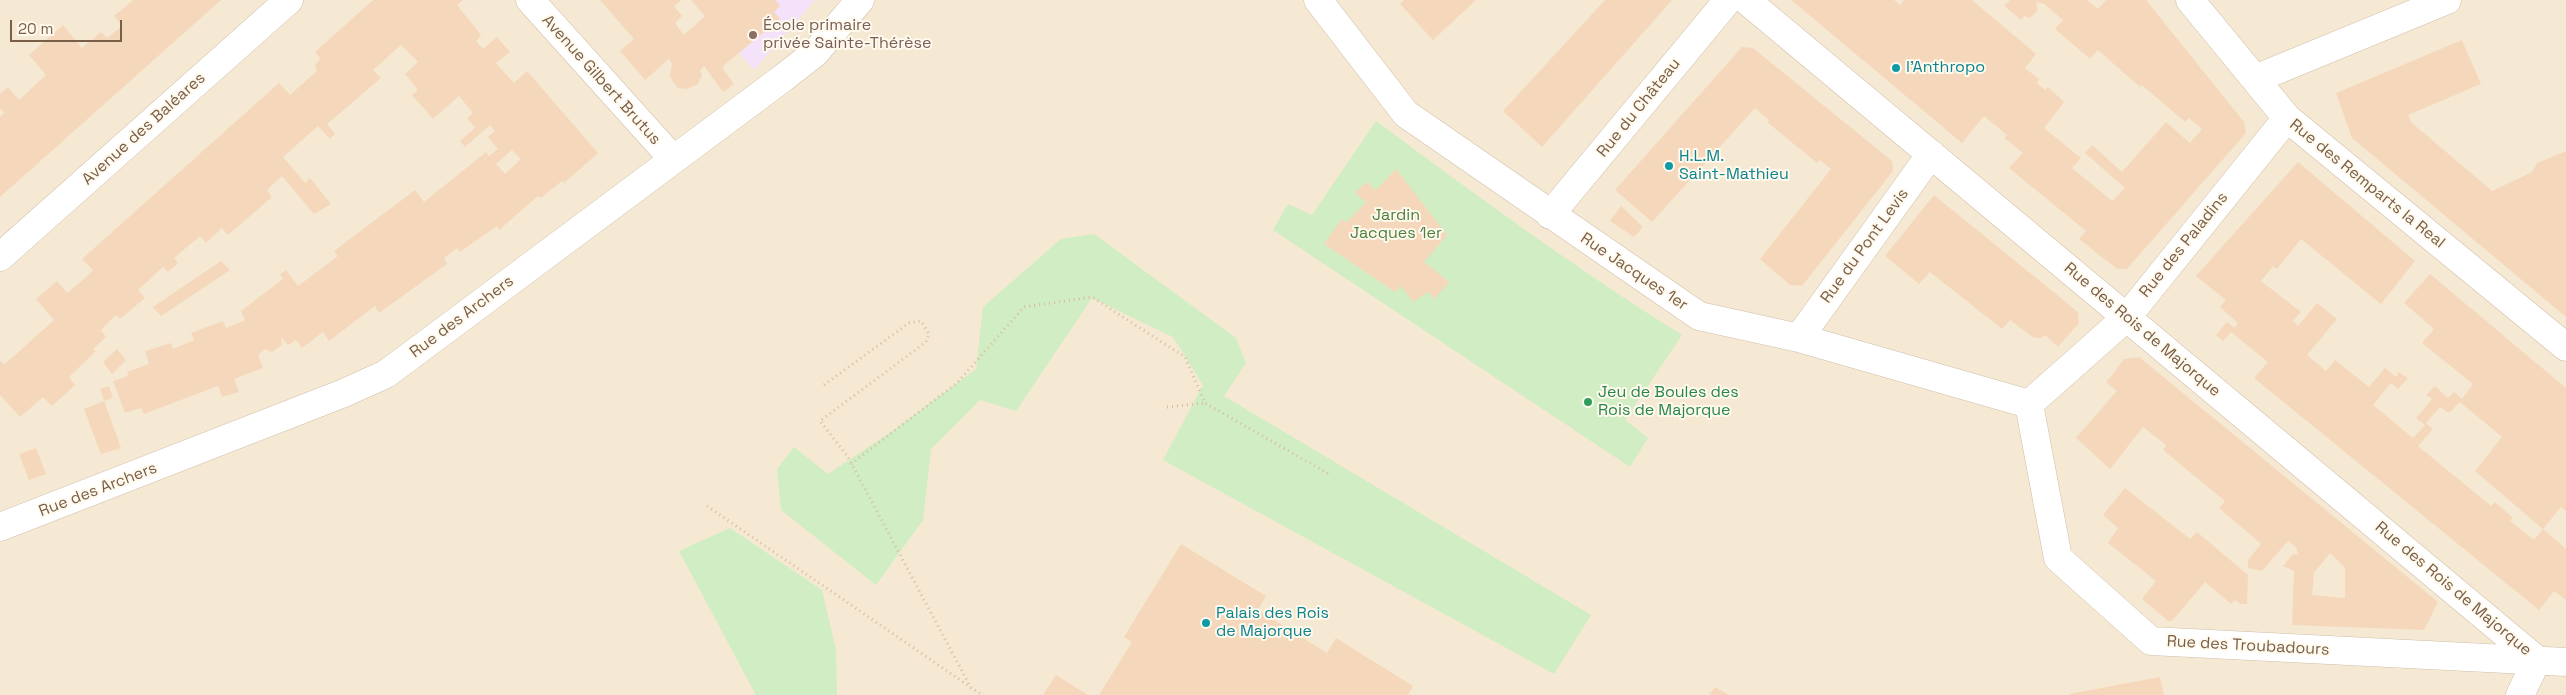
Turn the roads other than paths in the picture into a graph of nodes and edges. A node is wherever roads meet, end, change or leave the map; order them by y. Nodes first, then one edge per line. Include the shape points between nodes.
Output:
1 (289, 0) edge
2 (530, 0) edge
3 (860, 0) edge
4 (1318, 0) edge
5 (1728, 0) edge
6 (1746, 0) edge
7 (2190, 0) edge
8 (2447, 0) edge
9 (2255, 79) junction
10 (2287, 118) junction
11 (1931, 154) junction
12 (673, 159) junction
13 (1550, 215) junction
14 (0, 257) edge
15 (2126, 317) junction
16 (1798, 338) junction
17 (2566, 347) edge
18 (2029, 404) junction
19 (0, 527) edge
20 (2537, 660) junction
21 (2566, 662) edge
22 (2520, 695) edge

1 - 14 street, Avenue des Baléares
2 - 12 street, Avenue Gilbert Brutus
3 - 12 street, Rue des Archers via 814,53
4 - 13 street, Rue Jacques 1er via 1406,114
5 - 13 street, Rue du Château
6 - 11 street, Rue des Rois de Majorque
7 - 9 street, Rue des Remparts la Real
8 - 9 street
9 - 10 street, Rue des Remparts la Real
10 - 15 street, Rue des Paladins
10 - 17 street, Rue des Remparts la Real
11 - 15 street, Rue des Rois de Majorque
11 - 16 street, Rue du Pont Levis
12 - 19 street, Rue des Archers via 386,374
13 - 16 street, Rue Jacques 1er via 1698,316
15 - 18 street, Rue des Paladins
15 - 20 street, Rue des Rois de Majorque
16 - 18 street, Rue Jacques 1er
18 - 20 street, Rue des Troubadours via 2058,558 2151,641
20 - 21 street, Rue des Troubadours
20 - 22 street

